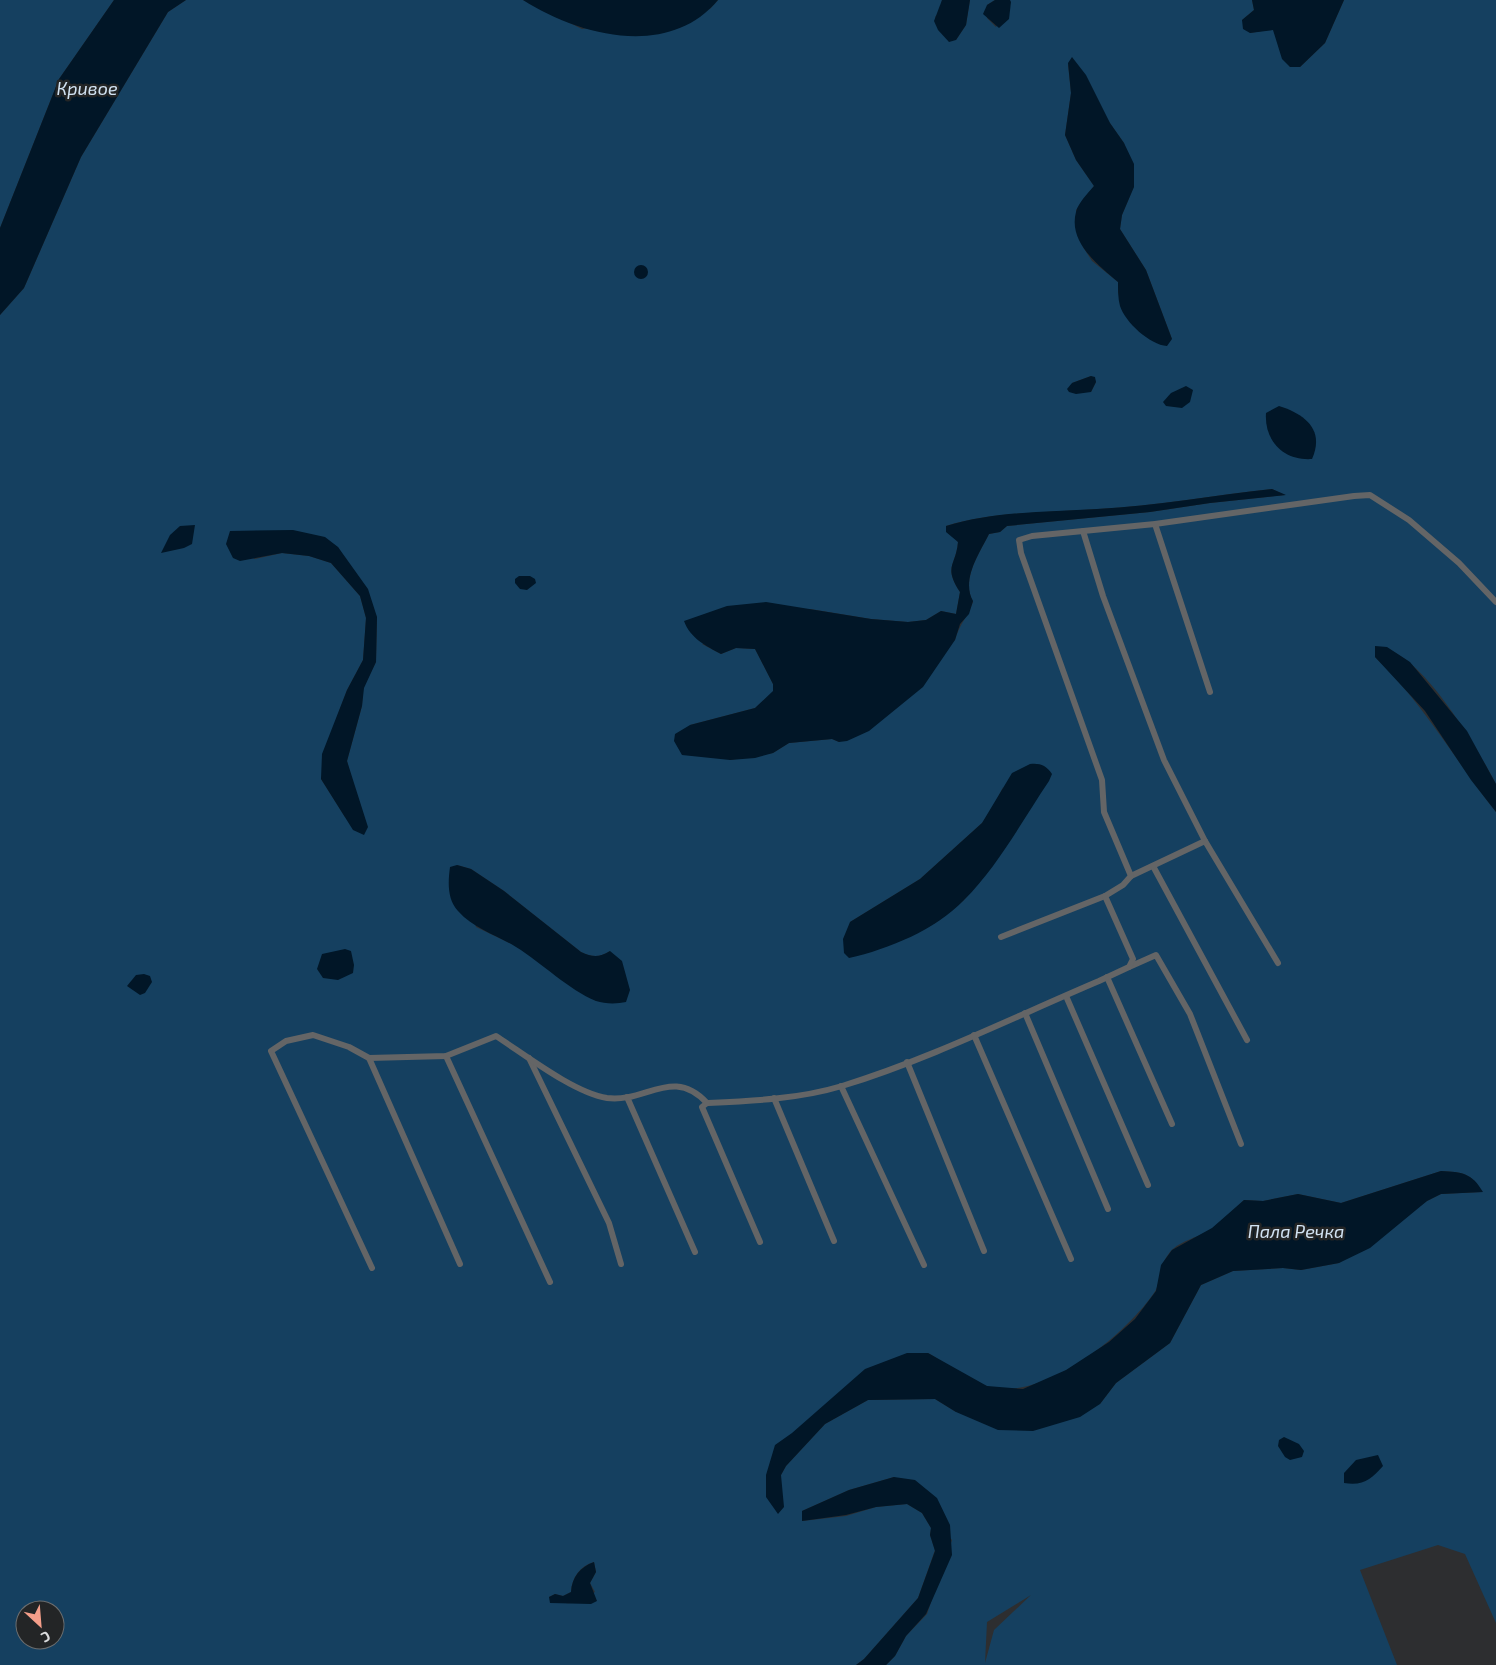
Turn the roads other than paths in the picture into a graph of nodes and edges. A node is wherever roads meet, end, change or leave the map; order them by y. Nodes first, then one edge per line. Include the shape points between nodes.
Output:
1 (1155, 524) junction
2 (1083, 531) junction
3 (1496, 602) edge
4 (1210, 692) dead end
5 (1205, 841) junction
6 (1152, 866) junction
7 (1131, 876) junction
8 (1105, 896) junction
9 (1001, 937) dead end
10 (1278, 963) dead end
11 (1128, 967) junction
12 (1107, 977) junction
13 (1066, 996) junction
14 (1025, 1013) junction
15 (974, 1035) junction
16 (1248, 1040) dead end
17 (446, 1056) junction
18 (528, 1056) junction
19 (369, 1058) junction
20 (907, 1062) junction
21 (841, 1086) junction
22 (627, 1097) junction
23 (774, 1098) junction
24 (707, 1103) junction
25 (1172, 1124) dead end
26 (1241, 1144) dead end
27 (1148, 1185) dead end
28 (1108, 1209) dead end
29 (834, 1241) dead end
30 (760, 1242) dead end
31 (984, 1251) dead end
32 (695, 1252) dead end
33 (1071, 1259) dead end
34 (460, 1264) dead end
35 (621, 1264) dead end
36 (924, 1265) dead end
37 (372, 1268) dead end
38 (550, 1282) dead end

1 - 2 street
1 - 3 street via 1370,495 1409,520 1460,563
1 - 4 street
2 - 5 street via 1103,596 1164,760
2 - 7 street via 1019,540 1102,780 1104,812
5 - 6 street
5 - 10 street
6 - 7 street
6 - 16 street
7 - 8 street
8 - 9 street
8 - 11 street via 1133,959
11 - 12 street
11 - 26 street via 1156,955 1190,1014
12 - 13 street
12 - 25 street
13 - 14 street
13 - 27 street
14 - 15 street
14 - 28 street
15 - 20 street
15 - 33 street
17 - 18 street via 496,1036
17 - 19 street
17 - 38 street
18 - 22 street via 567,1082 598,1095
18 - 35 street via 609,1223
19 - 34 street
19 - 37 street via 350,1047 313,1035 286,1041 271,1051
20 - 21 street
20 - 31 street
21 - 23 street
21 - 36 street
22 - 24 street via 684,1086 697,1092
22 - 32 street
23 - 24 street
23 - 29 street
24 - 30 street via 702,1107

